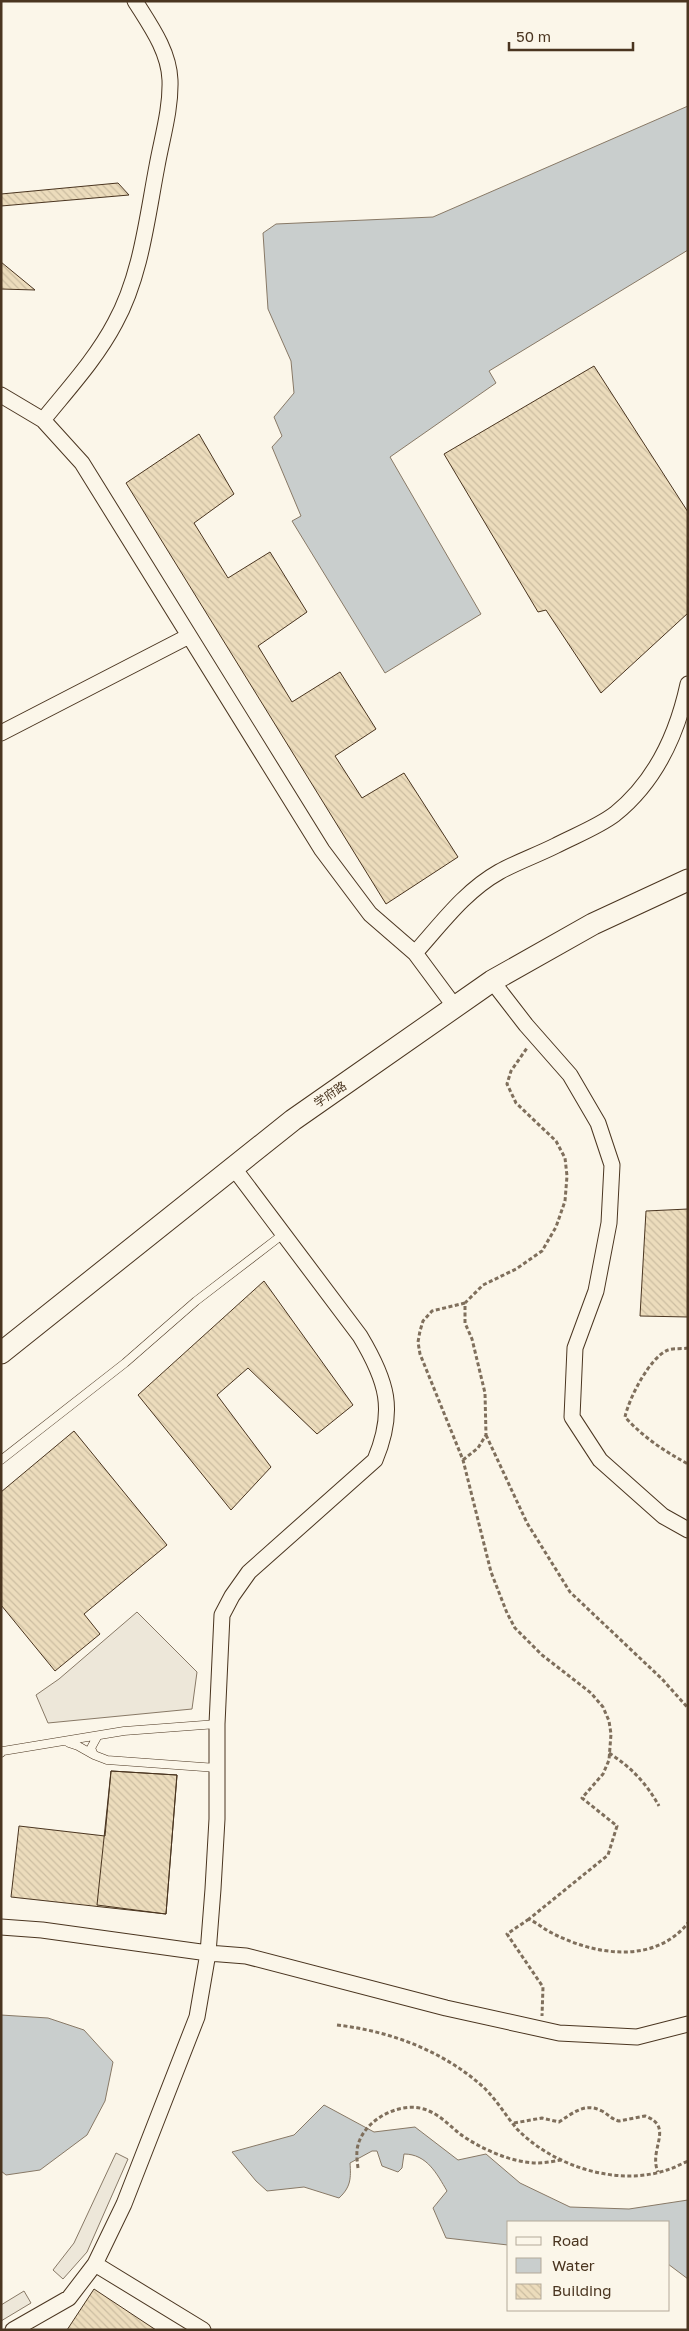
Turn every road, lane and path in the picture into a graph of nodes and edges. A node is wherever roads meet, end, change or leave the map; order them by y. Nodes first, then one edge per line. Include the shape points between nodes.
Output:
1 (135, 1) edge
2 (1, 395) edge
3 (43, 420) junction
4 (190, 636) junction
5 (688, 684) edge
6 (1, 734) edge
7 (688, 880) edge
8 (415, 953) junction
9 (492, 981) junction
10 (455, 1008) junction
11 (535, 1035) junction
12 (233, 1167) junction
13 (282, 1235) junction
14 (465, 1303) junction
15 (688, 1348) edge
16 (1, 1353) edge
17 (486, 1435) junction
18 (1, 1460) edge
19 (463, 1460) junction
20 (688, 1464) edge
21 (688, 1530) edge
22 (688, 1708) edge
23 (217, 1724) junction
24 (97, 1737) junction
25 (62, 1742) junction
26 (609, 1753) junction
27 (1, 1754) edge
28 (94, 1755) junction
29 (217, 1768) junction
30 (659, 1806) dead end
31 (529, 1919) junction
32 (688, 1923) edge
33 (1, 1927) edge
34 (208, 1953) junction
35 (688, 2024) edge
36 (336, 2025) dead end
37 (539, 2028) junction
38 (513, 2123) junction
39 (562, 2160) junction
40 (688, 2160) edge
41 (358, 2168) dead end
42 (658, 2172) junction
43 (96, 2264) junction
44 (14, 2330) edge
45 (203, 2330) edge

1 - 3 street via 166,56 170,80 167,116 142,247 116,322 94,357
2 - 3 street
3 - 4 street via 82,464
4 - 6 street
4 - 8 street via 322,850 370,914
5 - 8 street via 666,751 642,788 613,815 499,872 460,902
7 - 9 street, 学府路 via 593,924
8 - 10 street
9 - 10 street, 学府路
9 - 11 street
10 - 12 street, 学府路 via 293,1120
11 - 14 path via 512,1071 508,1084 516,1102 556,1141 565,1158 568,1176 565,1201 556,1227 542,1251 516,1269 483,1285
11 - 21 street via 570,1075 598,1123 612,1165 609,1223 596,1291 575,1348 572,1417 600,1460 663,1516
12 - 13 street
12 - 16 street, 学府路
13 - 18 lane
13 - 23 street via 374,1359 385,1392 388,1417 375,1460 261,1560 232,1596 222,1615
14 - 17 path via 465,1323 485,1393
14 - 19 path via 432,1311 423,1321 418,1342 426,1370
15 - 20 path via 668,1350 648,1366 625,1417 640,1434
17 - 19 path via 478,1448
17 - 22 path via 527,1523 570,1592
19 - 26 path via 491,1572 507,1613 515,1628 542,1655 591,1693 603,1707 611,1734
23 - 24 lane via 124,1731
23 - 29 street
24 - 25 lane
24 - 28 lane via 91,1748
25 - 27 lane via 3,1751
25 - 28 lane
26 - 30 path via 640,1777
26 - 31 path via 603,1774 582,1798 617,1826 608,1855
28 - 29 lane via 107,1760
29 - 34 street
31 - 32 path via 552,1933 612,1953 658,1947
31 - 37 path via 507,1934 543,1987 544,2010
33 - 34 street
34 - 37 street via 246,1956 446,2008
34 - 43 street via 197,2017 124,2204
35 - 37 street via 638,2037
36 - 38 path via 370,2029 428,2050 482,2086
38 - 39 path via 537,2147
38 - 42 path via 542,2118 559,2122 579,2108 587,2107 618,2121 645,2116 660,2127 661,2136 654,2160
39 - 41 path via 522,2161 474,2142 429,2110 399,2107 372,2124 358,2143
39 - 42 path via 608,2175
40 - 42 path
43 - 44 street via 69,2298
43 - 45 street

